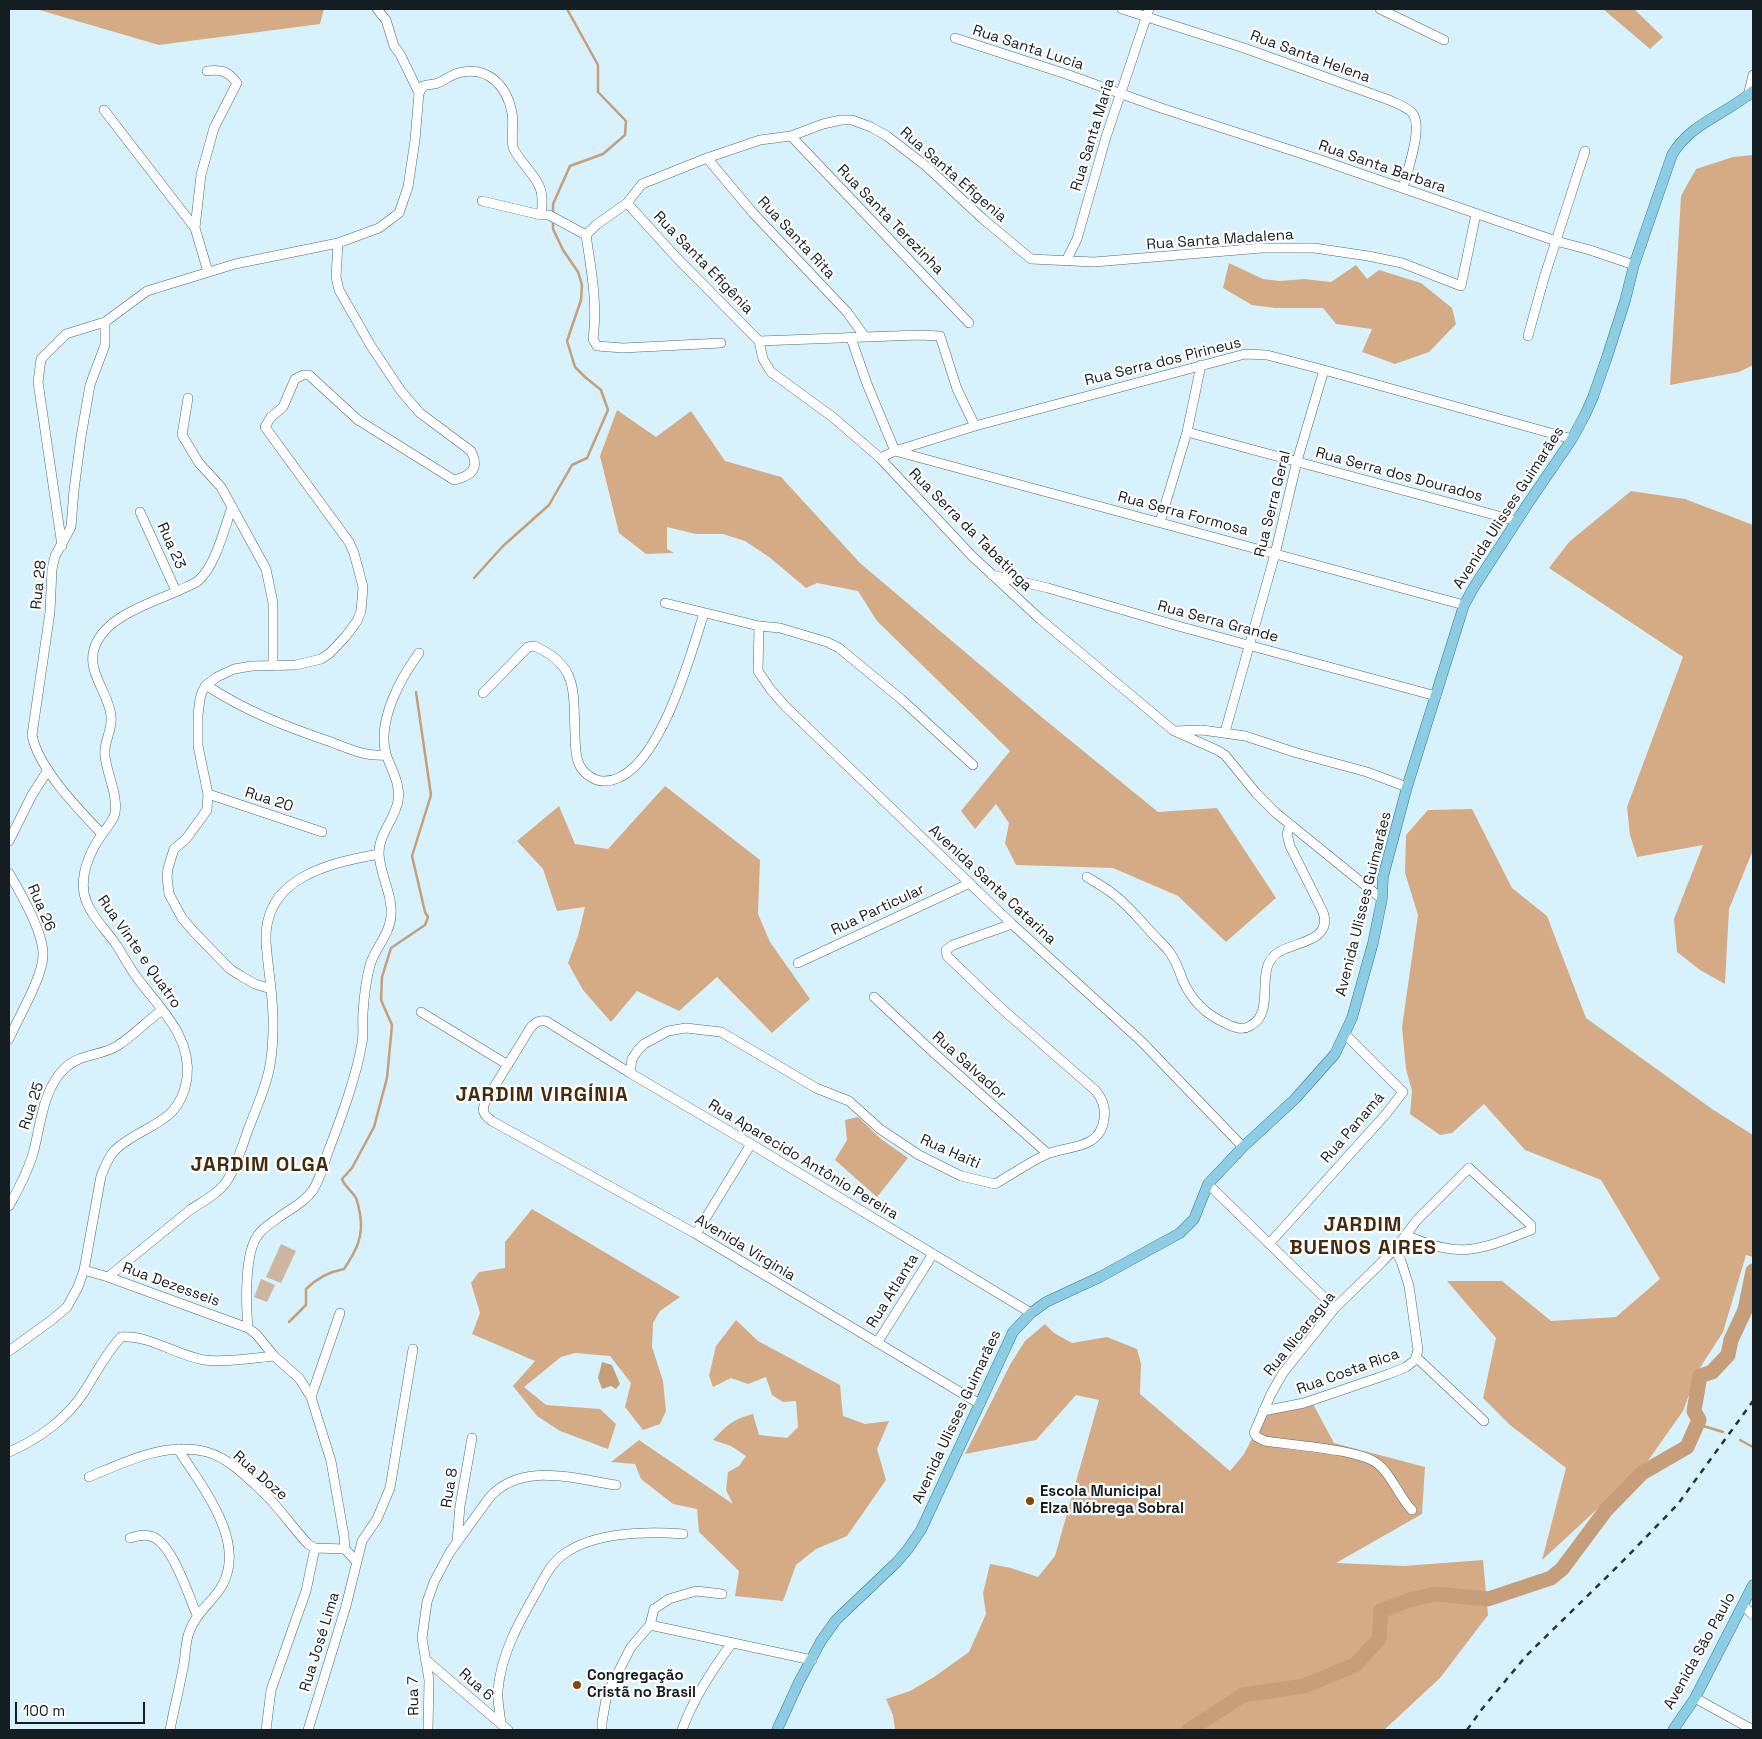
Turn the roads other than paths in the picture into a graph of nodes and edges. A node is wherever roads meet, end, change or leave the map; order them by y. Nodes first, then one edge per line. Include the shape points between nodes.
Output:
1 (378, 9) edge
2 (1122, 9) edge
3 (1380, 9) edge
4 (1148, 13) edge
5 (955, 38) dead end
6 (1444, 40) dead end
7 (207, 71) dead end
8 (1753, 75) edge
9 (419, 92) junction
10 (1120, 94) junction
11 (1750, 94) edge
12 (104, 110) dead end
13 (791, 136) junction
14 (1585, 151) dead end
15 (707, 158) junction
16 (1403, 188) junction
17 (482, 201) dead end
18 (627, 203) junction
19 (1476, 214) junction
20 (545, 215) junction
21 (195, 228) junction
22 (586, 234) junction
23 (1556, 241) junction
24 (338, 243) junction
25 (1066, 261) junction
26 (1634, 265) junction
27 (208, 272) junction
28 (105, 322) junction
29 (969, 324) dead end
30 (1528, 336) dead end
31 (865, 337) junction
32 (851, 338) junction
33 (759, 341) junction
34 (721, 343) dead end
35 (1202, 365) junction
36 (1324, 370) junction
37 (188, 398) dead end
38 (975, 426) junction
39 (1187, 432) junction
40 (1572, 439) junction
41 (894, 451) junction
42 (880, 458) junction
43 (1297, 462) junction
44 (232, 507) junction
45 (140, 512) dead end
46 (1517, 521) junction
47 (1160, 522) junction
48 (62, 546) junction
49 (1275, 554) junction
50 (992, 575) junction
51 (176, 592) junction
52 (665, 603) dead end
53 (1464, 605) junction
54 (704, 613) junction
55 (759, 626) junction
56 (1249, 644) junction
57 (419, 653) dead end
58 (273, 665) junction
59 (206, 686) junction
60 (483, 693) dead end
61 (1436, 696) junction
62 (1174, 731) junction
63 (1225, 732) junction
64 (386, 755) junction
65 (973, 765) dead end
66 (48, 770) junction
67 (1407, 787) junction
68 (208, 794) junction
69 (1290, 824) junction
70 (322, 832) dead end
71 (102, 834) junction
72 (9, 841) edge
73 (379, 854) junction
74 (9, 873) edge
75 (1087, 877) dead end
76 (970, 882) junction
77 (1382, 899) junction
78 (1012, 924) junction
79 (798, 962) dead end
80 (271, 989) junction
81 (874, 998) dead end
82 (162, 1010) junction
83 (421, 1012) dead end
84 (1345, 1034) junction
85 (9, 1039) edge
86 (508, 1066) junction
87 (630, 1073) junction
88 (751, 1144) junction
89 (1243, 1147) junction
90 (1047, 1154) junction
91 (1208, 1184) junction
92 (9, 1206) edge
93 (696, 1234) junction
94 (1406, 1235) junction
95 (1269, 1244) junction
96 (1394, 1248) junction
97 (933, 1254) junction
98 (84, 1270) junction
99 (108, 1277) junction
100 (1335, 1308) junction
101 (340, 1313) dead end
102 (1031, 1313) junction
103 (248, 1328) junction
104 (877, 1343) junction
105 (413, 1349) dead end
106 (9, 1351) edge
107 (274, 1356) junction
108 (1416, 1357) junction
109 (310, 1397) junction
110 (980, 1404) junction
111 (1263, 1411) junction
112 (1484, 1421) dead end
113 (472, 1438) dead end
114 (178, 1449) junction
115 (9, 1452) edge
116 (89, 1477) dead end
117 (616, 1485) dead end
118 (1412, 1510) dead end
119 (682, 1534) dead end
120 (130, 1538) dead end
121 (457, 1542) junction
122 (315, 1548) junction
123 (345, 1549) junction
124 (356, 1561) junction
125 (1753, 1585) edge
126 (722, 1594) dead end
127 (1743, 1605) junction
128 (197, 1615) junction
129 (1753, 1615) edge
130 (650, 1625) junction
131 (732, 1643) junction
132 (426, 1660) junction
133 (812, 1660) junction
134 (1695, 1698) junction
135 (504, 1727) edge
136 (170, 1730) edge
137 (266, 1730) edge
138 (308, 1730) edge
139 (428, 1730) edge
140 (602, 1730) edge
141 (682, 1730) edge
142 (777, 1730) edge
143 (1672, 1730) edge
144 (1753, 1730) edge

1 - 9 street
2 - 4 street, Rua Santa Helena
3 - 6 street
4 - 10 street, Rua Santa Maria
4 - 16 street, Rua Santa Helena via 1408,109 1415,118 1416,130
5 - 10 street, Rua Santa Lucia
7 - 21 street via 225,71 236,83 214,128 201,175
8 - 11 street
9 - 20 street via 424,85 437,84 458,73 484,73 497,80 511,110 513,147 542,189
9 - 24 street via 408,187 399,213 379,228
10 - 16 street, Rua Santa Barbara
10 - 25 street, Rua Santa Maria via 1077,239
11 - 26 main road, Avenida Ulisses Guimarães via 1678,144
12 - 21 street
13 - 15 street, Rua Santa Efigenia via 760,140
13 - 25 street, Rua Santa Efigenia via 841,120 871,127 926,166 1031,260
13 - 29 street, Rua Santa Terezinha
14 - 23 street
15 - 18 street, Rua Santa Efigenia via 642,184
15 - 31 street, Rua Santa Rita via 753,213 847,312
16 - 19 street, Rua Santa Barbara
17 - 20 street
18 - 22 street, Rua Santa Efigenia
18 - 33 street, Rua Santa Efigênia
19 - 23 street, Rua Santa Barbara
19 - 25 street, Rua Santa Madalena via 1461,286 1402,263 1314,248 1262,248 1094,262
20 - 22 street
21 - 27 street
22 - 34 street via 594,280 593,339 597,346
23 - 26 street, Rua Santa Barbara
23 - 30 street
24 - 27 street
24 - 58 street via 336,277 339,290 371,346 420,413 471,452 474,468 466,477 454,480 358,420 309,375 295,379 283,407 264,427 349,542 363,587 357,621 330,652 296,665
26 - 40 main road, Avenida Ulisses Guimarães via 1593,397
27 - 28 street via 147,291
28 - 48 street, Rua 28 via 105,345 90,385 81,437 73,519
28 - 48 street via 66,334 41,359 38,382
31 - 32 street
31 - 38 street via 940,336 957,390
32 - 33 street
32 - 41 street
33 - 42 street, Rua Serra da Tabatinga via 763,359 776,376 834,418
35 - 36 street, Rua Serra dos Pirineus via 1257,354
35 - 38 street, Rua Serra dos Pirineus
35 - 39 street
36 - 40 street, Rua Serra dos Pirineus
36 - 43 street, Rua Serra Geral
37 - 44 street via 182,435
38 - 41 street, Rua Serra dos Pirineus
39 - 43 street, Rua Serra dos Dourados
39 - 47 street
40 - 46 main road, Avenida Ulisses Guimarães
41 - 42 street, Rua Serra dos Pirineus
41 - 47 street, Rua Serra Formosa
42 - 50 street, Rua Serra da Tabatinga
43 - 46 street, Rua Serra dos Dourados
43 - 49 street, Rua Serra Geral
44 - 51 street, Rua Vinte e Quatro via 210,566 197,581
44 - 58 street via 261,558 269,581 273,604
45 - 51 street, Rua 23
46 - 53 main road, Avenida Ulisses Guimarães
47 - 49 street, Rua Serra Formosa
48 - 66 street, Rua 28 via 52,569 50,612 32,735
49 - 53 street, Rua Serra Formosa
49 - 56 street, Rua Serra Geral
50 - 56 street, Rua Serra Grande
50 - 62 street, Rua Serra da Tabatinga
51 - 71 street, Rua Vinte e Quatro via 118,621 104,633 94,649 96,674 112,716 104,755 116,806 115,816
52 - 54 street
53 - 61 main road, Avenida Ulisses Guimarães
54 - 55 street
54 - 60 street via 664,725 642,758 616,780 600,781 586,773 579,764 570,677 561,662 550,654 534,646 528,647
55 - 65 street via 780,628 839,648
55 - 76 street, Avenida Santa Catarina via 758,671 770,690
56 - 61 street, Rua Serra Grande
56 - 63 street, Rua Serra Geral
57 - 64 street via 400,684 388,713 384,734
58 - 59 street via 234,669
59 - 64 street via 241,706 310,735 366,754
59 - 68 street via 200,699 198,746
61 - 67 main road, Avenida Ulisses Guimarães
62 - 63 street
62 - 69 street, Rua Serra da Tabatinga via 1226,755 1261,798
63 - 67 street via 1368,772
64 - 73 street via 397,780 398,801 381,841
66 - 71 street, Rua 28
66 - 72 street
67 - 77 main road, Avenida Ulisses Guimarães via 1383,877
68 - 70 street, Rua 20
68 - 80 street via 207,810 186,839 174,849 166,877 169,894 182,918 230,968 255,984
69 - 75 street via 1287,834 1290,846 1323,912 1325,924 1314,938 1278,952 1270,960 1263,1009 1256,1022 1246,1028 1230,1025 1201,1008 1188,991 1168,950 1118,898
69 - 77 street, Rua Serra da Tabatinga
71 - 82 street, Rua Vinte e Quatro via 90,854 84,878 87,903
73 - 80 street via 325,866 300,878 283,892 271,910 267,924
73 - 103 street via 392,916 371,962 362,1042 347,1098 313,1189 295,1208 263,1230 251,1248
74 - 85 street, Rua 26 via 38,931 43,954 40,970
76 - 78 street, Avenida Santa Catarina
76 - 79 street, Rua Particular
77 - 84 main road, Avenida Ulisses Guimarães via 1373,943
78 - 89 street, Avenida Santa Catarina via 1141,1041
78 - 90 street, Rua Haiti via 953,945 946,954 1102,1098 1104,1123 1092,1140
80 - 99 street via 273,1027 269,1070 229,1179
81 - 90 street, Rua Salvador
82 - 92 street, Rua 25 via 117,1046 75,1060 65,1068 47,1098 32,1156
82 - 98 street, Rua Vinte e Quatro via 177,1029 186,1052 184,1092 176,1108 165,1119 115,1151 106,1162
83 - 86 street
84 - 89 main road, Avenida Ulisses Guimarães via 1336,1054 1295,1099
84 - 95 street, Rua Panamá via 1403,1092
86 - 87 street, Rua Aparecido Antônio Pereira via 531,1027 541,1020
86 - 93 street, Avenida Virginia via 484,1105 484,1115
87 - 88 street, Rua Aparecido Antônio Pereira
87 - 90 street, Rua Haiti via 632,1059 638,1050 668,1031 686,1028 721,1032 816,1088 850,1100 880,1129 919,1155 961,1176 995,1184
88 - 93 street
88 - 97 street, Rua Aparecido Antônio Pereira
89 - 91 main road, Avenida Ulisses Guimarães
91 - 95 street
91 - 102 main road, Avenida Ulisses Guimarães via 1194,1219 1180,1233 1046,1302
93 - 104 street, Avenida Virginia
94 - 94 street, Rua Nicaragua via 1437,1247 1461,1250 1482,1248 1530,1230 1531,1226 1469,1168
94 - 96 street, Rua Nicaragua
95 - 100 street
96 - 100 street, Rua Nicaragua
96 - 108 street, Rua Costa Rica via 1409,1286 1418,1350
97 - 102 street, Rua Aparecido Antônio Pereira
97 - 104 street, Rua Atlanta
98 - 99 street, Rua Dezesseis
98 - 106 street, Rua Vinte e Quatro via 66,1307
99 - 103 street, Rua Dezesseis
100 - 111 street, Rua Nicaragua via 1283,1373
101 - 109 street
102 - 110 main road, Avenida Ulisses Guimarães via 1012,1332
103 - 107 street
104 - 110 street, Avenida Virginia
105 - 124 street, Rua José Lima via 390,1488 377,1518 362,1541
107 - 109 street via 299,1378
107 - 115 street via 203,1360 134,1336 122,1337 106,1354 84,1394 66,1414 28,1444
108 - 111 street, Rua Costa Rica via 1406,1367 1389,1374 1294,1406
108 - 112 street
109 - 123 street via 331,1461
110 - 133 main road, Avenida Ulisses Guimarães via 921,1530 897,1562 836,1620
111 - 118 street, Rua Nicaragua via 1254,1430 1257,1438 1354,1455 1374,1462
113 - 121 street, Rua 8
114 - 116 street, Rua Doze via 156,1452
114 - 122 street, Rua Doze via 208,1452 226,1462 266,1495 302,1538
114 - 128 street via 222,1522 229,1559 223,1583
117 - 121 street, Rua 7 via 550,1475 522,1478 495,1491
119 - 135 street via 655,1532 600,1539 563,1554 551,1566 505,1656 498,1691
120 - 128 street via 152,1536 161,1542 170,1554
121 - 132 street, Rua 7 via 441,1568 427,1602 422,1638
122 - 123 street
122 - 137 street via 306,1591 271,1690
123 - 124 street
124 - 138 street, Rua José Lima via 346,1606
125 - 127 main road, Avenida São Paulo
126 - 130 street via 696,1591 669,1600 654,1609
127 - 129 street
127 - 134 main road, Avenida São Paulo
128 - 136 street via 189,1630
130 - 131 street
130 - 140 street via 631,1647 614,1677 605,1702
131 - 133 street
131 - 141 street via 714,1666
132 - 135 street, Rua 6
132 - 139 street, Rua 7
133 - 142 main road, Avenida Ulisses Guimarães
134 - 143 main road, Avenida São Paulo
134 - 144 street

